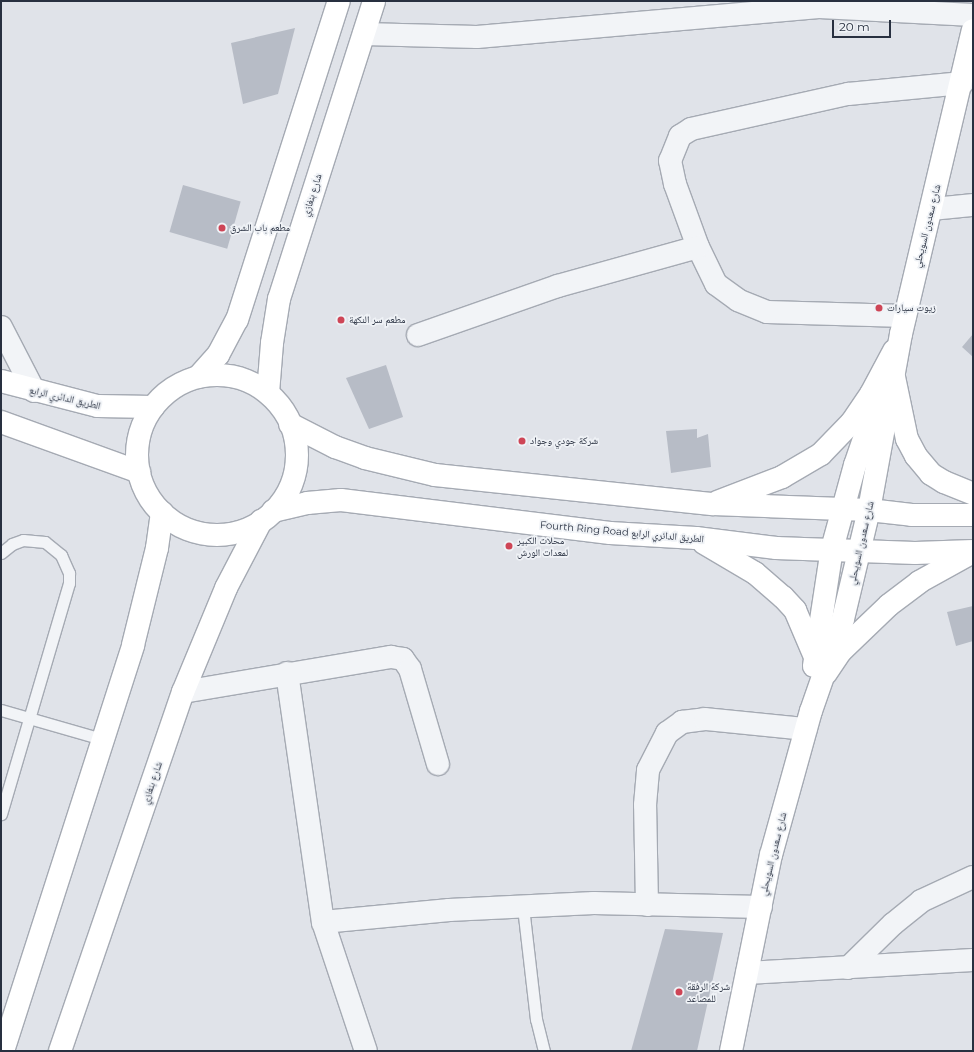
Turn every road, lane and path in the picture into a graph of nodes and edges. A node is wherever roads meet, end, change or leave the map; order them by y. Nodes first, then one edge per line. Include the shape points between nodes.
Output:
1 (340, 1) edge
2 (374, 1) edge
3 (973, 15) edge
4 (973, 30) edge
5 (364, 34) junction
6 (970, 60) edge
7 (962, 84) junction
8 (973, 204) edge
9 (932, 209) junction
10 (698, 247) junction
11 (1, 327) edge
12 (900, 333) junction
13 (418, 335) dead end
14 (198, 377) junction
15 (894, 377) junction
16 (1, 381) edge
17 (34, 391) junction
18 (268, 393) junction
19 (153, 407) junction
20 (1, 422) edge
21 (290, 424) junction
22 (139, 472) junction
23 (973, 494) edge
24 (713, 504) junction
25 (842, 509) junction
26 (869, 510) junction
27 (162, 512) junction
28 (973, 515) edge
29 (267, 516) junction
30 (696, 538) junction
31 (832, 549) junction
32 (859, 550) junction
33 (973, 551) edge
34 (1, 553) edge
35 (820, 665) junction
36 (287, 673) junction
37 (183, 692) junction
38 (1, 710) edge
39 (30, 719) junction
40 (808, 720) junction
41 (102, 739) junction
42 (438, 764) dead end
43 (1, 814) edge
44 (973, 877) edge
45 (647, 905) junction
46 (523, 907) junction
47 (761, 907) junction
48 (324, 922) junction
49 (973, 960) edge
50 (848, 968) junction
51 (747, 973) junction
52 (3, 1051) edge
53 (60, 1051) edge
54 (366, 1051) edge
55 (544, 1051) edge
56 (731, 1051) edge

1 - 14 main road via 237,320 218,355
2 - 5 main road, شارع بنغازي
3 - 5 street via 819,6 478,36
4 - 6 main road, شارع سعدون السويحلي
5 - 18 main road, شارع بنغازي via 279,299
6 - 7 main road, شارع سعدون السويحلي
7 - 9 main road, شارع سعدون السويحلي
7 - 10 street via 848,94 691,129 680,136 670,161 675,184
8 - 9 street
9 - 12 main road, شارع سعدون السويحلي
10 - 12 street via 716,284 738,300 767,312
10 - 13 street via 558,286
11 - 17 street
12 - 15 main road, شارع سعدون السويحلي
12 - 24 main road via 871,394 852,422 821,454 782,477
12 - 25 main road
14 - 18 main road via 213,375 242,379
14 - 19 main road via 173,388
15 - 23 main road via 907,438 916,456 931,474
15 - 26 main road, شارع سعدون السويحلي
16 - 17 main road, الطريق الدائري الرابع
17 - 19 main road, الطريق الدائري الرابع via 98,406
18 - 21 main road, شارع بنغازي via 277,402
19 - 22 main road via 146,418 138,445
20 - 22 main road
21 - 24 main road via 335,447 365,458 435,475
21 - 29 main road, شارع بنغازي via 296,442 297,461 293,479 285,497
22 - 27 main road via 144,487
24 - 25 main road
25 - 26 main road
25 - 31 main road
26 - 28 main road via 912,515
26 - 32 main road, شارع سعدون السويحلي
27 - 29 main road, Fourth Ring Road الطريق الدائري الرابع via 194,531 214,534 232,533
27 - 41 main road via 157,548 133,645
29 - 30 main road, Fourth Ring Road الطريق الدائري الرابع via 307,503 341,500 610,533
29 - 37 main road, شارع بنغازي via 226,588
30 - 31 main road, Fourth Ring Road الطريق الدائري الرابع via 776,548
30 - 35 main road via 755,573 780,593 795,610
31 - 32 main road, Fourth Ring Road الطريق الدائري الرابع
31 - 35 main road
32 - 33 main road, Fourth Ring Road الطريق الدائري الرابع via 915,553
32 - 35 main road, شارع سعدون السويحلي via 843,619
33 - 35 main road via 919,582 889,605 841,651
34 - 39 lane via 12,544 23,540 45,542 61,555 69,573 68,588
35 - 40 main road, شارع سعدون السويحلي
36 - 37 street
36 - 42 street via 391,657 403,659 410,670
36 - 48 street
37 - 53 main road, شارع بنغازي
38 - 39 lane
39 - 41 lane
39 - 43 lane
40 - 45 street via 705,719 682,722 667,732 648,770 645,805
40 - 47 main road, شارع سعدون السويحلي via 772,855
41 - 52 main road
44 - 50 street via 921,901
45 - 46 street
45 - 47 street
46 - 48 street via 449,910
46 - 55 lane via 536,1019
47 - 51 main road, شارع سعدون السويحلي
48 - 54 street
49 - 50 street
50 - 51 street
51 - 56 main road, شارع سعدون السويحلي

